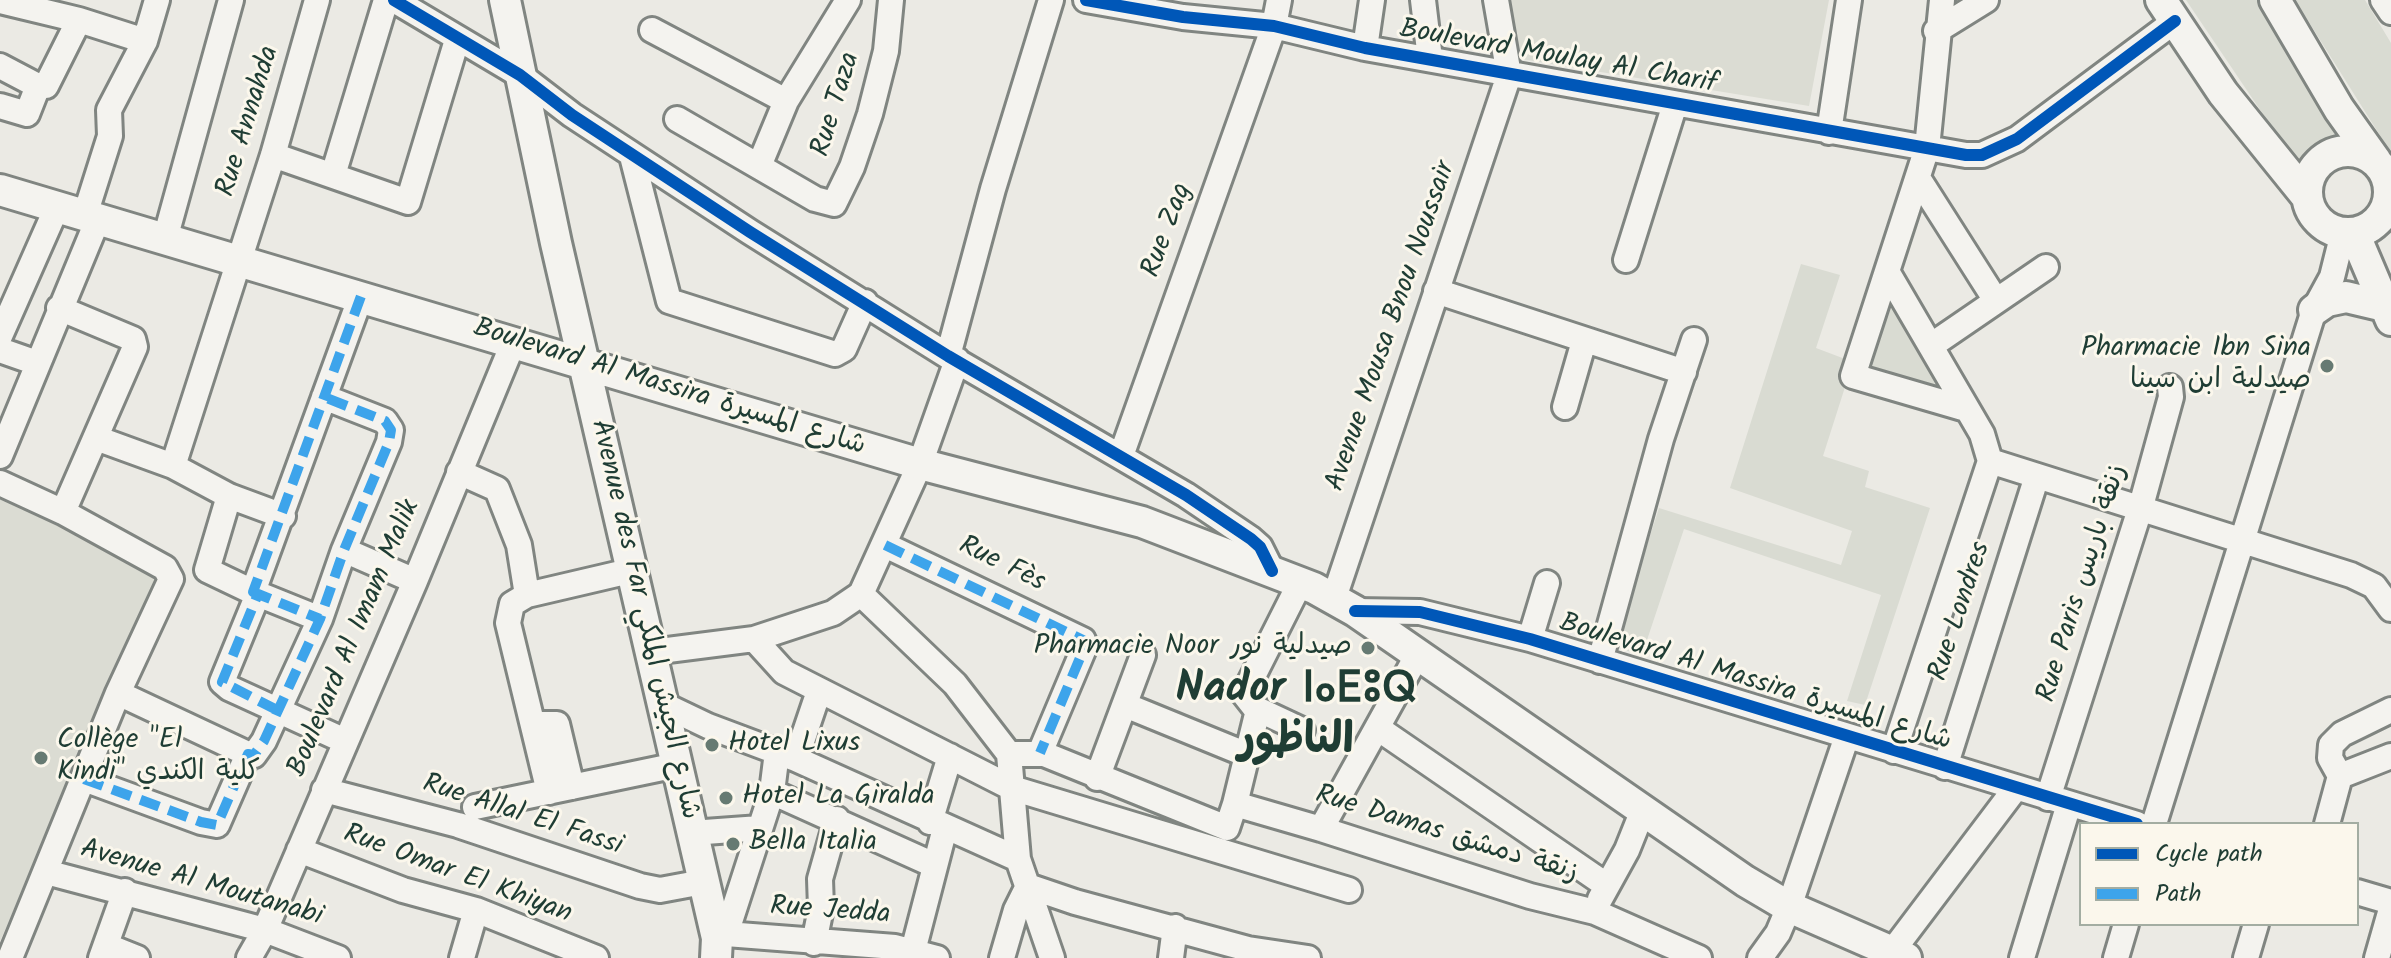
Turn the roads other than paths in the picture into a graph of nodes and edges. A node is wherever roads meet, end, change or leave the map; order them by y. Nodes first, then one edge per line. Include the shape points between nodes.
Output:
1 (157, 0) edge
2 (231, 0) edge
3 (317, 0) edge
4 (386, 0) edge
5 (394, 0) edge
6 (848, 0) edge
7 (891, 0) edge
8 (1051, 0) edge
9 (1279, 0) edge
10 (1372, 0) edge
11 (1423, 0) edge
12 (1496, 0) edge
13 (1849, 0) edge
14 (1942, 0) edge
15 (1986, 0) edge
16 (2275, 0) edge
17 (2383, 0) edge
18 (0, 1) edge
19 (1092, 1) edge
20 (501, 3) edge
21 (1184, 9) edge
22 (2168, 10) edge
23 (2391, 12) edge
24 (79, 20) junction
25 (1274, 26) junction
26 (652, 30) dead end
27 (1936, 31) junction
28 (457, 40) junction
29 (145, 41) junction
30 (1365, 48) junction
31 (1430, 59) junction
32 (0, 66) edge
33 (520, 75) junction
34 (1509, 75) junction
35 (38, 86) junction
36 (786, 101) junction
37 (1675, 104) junction
38 (0, 106) edge
39 (677, 119) dead end
40 (1829, 132) junction
41 (1927, 148) junction
42 (273, 155) junction
43 (632, 156) junction
44 (759, 166) junction
45 (2384, 172) edge
46 (333, 175) junction
47 (1918, 178) junction
48 (0, 190) edge
49 (2307, 197) junction
50 (80, 214) junction
51 (2342, 232) junction
52 (165, 239) junction
53 (1626, 260) dead end
54 (240, 261) junction
55 (2046, 267) dead end
56 (1888, 273) junction
57 (23, 282) junction
58 (1436, 291) junction
59 (361, 296) junction
60 (1995, 299) junction
61 (2318, 300) junction
62 (865, 302) junction
63 (62, 303) junction
64 (2387, 313) edge
65 (0, 336) edge
66 (1694, 340) dead end
67 (514, 341) junction
68 (1584, 341) junction
69 (1932, 345) junction
70 (0, 350) edge
71 (953, 358) junction
72 (584, 362) junction
73 (37, 363) junction
74 (1684, 372) junction
75 (2170, 387) dead end
76 (324, 397) junction
77 (1565, 407) dead end
78 (1966, 409) junction
79 (96, 438) junction
80 (0, 456) edge
81 (1121, 456) junction
82 (1990, 461) junction
83 (920, 464) junction
84 (173, 466) junction
85 (459, 472) junction
86 (2037, 476) junction
87 (0, 483) edge
88 (229, 496) junction
89 (2141, 506) junction
90 (63, 512) junction
91 (283, 516) junction
92 (2243, 540) junction
93 (885, 545) junction
94 (344, 550) junction
95 (634, 570) junction
96 (1286, 577) junction
97 (415, 581) junction
98 (1547, 583) dead end
99 (255, 593) junction
100 (861, 594) junction
101 (527, 595) junction
102 (1344, 604) junction
103 (2391, 609) edge
104 (320, 619) junction
105 (754, 639) junction
106 (1530, 639) junction
107 (652, 652) junction
108 (1418, 654) junction
109 (1143, 655) dead end
110 (1600, 661) junction
111 (819, 691) junction
112 (118, 693) junction
113 (662, 704) junction
114 (1125, 705) junction
115 (277, 710) junction
116 (1258, 710) junction
117 (2391, 710) edge
118 (1379, 729) junction
119 (1302, 730) dead end
120 (1847, 736) junction
121 (345, 741) junction
122 (1894, 751) junction
123 (1040, 753) junction
124 (248, 754) junction
125 (1009, 754) junction
126 (1245, 754) junction
127 (787, 756) junction
128 (950, 756) junction
129 (2391, 756) edge
130 (677, 765) junction
131 (1945, 767) junction
132 (2340, 776) junction
133 (1097, 778) junction
134 (84, 779) junction
135 (1012, 788) junction
136 (2015, 789) junction
137 (324, 790) junction
138 (560, 790) junction
139 (772, 792) junction
140 (2059, 801) junction
141 (1235, 804) junction
142 (475, 807) dead end
143 (1643, 810) junction
144 (837, 819) junction
145 (2130, 822) edge
146 (2155, 822) edge
147 (2328, 822) edge
148 (938, 825) junction
149 (760, 828) junction
150 (1227, 828) junction
151 (1321, 829) junction
152 (691, 833) junction
153 (299, 850) junction
154 (1217, 852) junction
155 (1018, 859) junction
156 (928, 863) junction
157 (46, 872) junction
158 (703, 882) junction
159 (1606, 885) junction
160 (1028, 886) junction
161 (1349, 890) dead end
162 (125, 891) junction
163 (2359, 893) edge
164 (2391, 902) edge
165 (1789, 907) junction
166 (2391, 909) edge
167 (476, 910) junction
168 (1595, 912) junction
169 (2125, 926) edge
170 (2255, 926) edge
171 (1175, 927) junction
172 (265, 930) junction
173 (720, 943) edge
174 (814, 943) junction
175 (860, 951) edge
176 (104, 952) edge
177 (915, 952) edge
178 (1247, 953) edge
179 (1899, 955) edge
180 (10, 958) edge
181 (137, 958) edge
182 (249, 958) edge
183 (338, 958) edge
184 (462, 958) edge
185 (596, 958) edge
186 (1002, 958) edge
187 (1052, 958) edge
188 (1171, 958) edge
189 (1308, 958) edge
190 (1699, 958) edge
191 (1760, 958) edge
192 (2022, 958) edge
193 (2116, 958) edge
194 (2246, 958) edge
195 (2377, 958) edge

1 - 29 street
2 - 52 street
3 - 42 street, Rue Annahda
4 - 46 street
5 - 28 street
6 - 36 street
7 - 44 street, Rue Taza via 884,61 852,167 834,204 815,199
8 - 71 street via 993,189
9 - 25 street, Rue Zag
10 - 30 street
11 - 31 street
12 - 34 street
13 - 40 street
14 - 27 street
15 - 27 street
16 - 45 main road via 2339,109
17 - 23 street
18 - 24 street
19 - 21 street, Boulevard Moulay Al Charif
20 - 33 main road, Avenue des Far شارع الجيش الملكي
21 - 25 street, Boulevard Moulay Al Charif
22 - 41 street, Boulevard Moulay Al Charif via 2017,139 1996,150 1966,155
22 - 49 main road via 2223,93
24 - 29 street
24 - 35 street via 48,84
25 - 30 street, Boulevard Moulay Al Charif
25 - 81 street, Rue Zag
26 - 36 street
27 - 41 street
28 - 33 street
28 - 46 street via 408,202
29 - 50 street via 109,110 110,136
30 - 31 street, Boulevard Moulay Al Charif
31 - 34 street, Boulevard Moulay Al Charif
32 - 35 street
33 - 43 street
33 - 72 main road, Avenue des Far شارع الجيش الملكي
34 - 37 street, Boulevard Moulay Al Charif
34 - 58 street, Avenue Mousa Bnou Noussair
35 - 38 street via 27,114
36 - 44 street
37 - 40 street, Boulevard Moulay Al Charif
37 - 53 street
39 - 44 street
40 - 41 street, Boulevard Moulay Al Charif
41 - 47 street
42 - 46 street
42 - 54 street, Rue Annahda
43 - 62 street
43 - 62 street via 669,301 835,354 844,349
45 - 49 main road via 2353,151 2329,155 2312,173
45 - 51 main road via 2388,203 2369,228
47 - 56 street
47 - 60 street
48 - 50 main road, Boulevard Al Massira شارع المسيرة
49 - 51 main road via 2312,213
50 - 52 main road, Boulevard Al Massira شارع المسيرة
50 - 57 street
50 - 63 street
51 - 61 street via 2320,275
51 - 64 main road
52 - 54 main road, Boulevard Al Massira شارع المسيرة
54 - 59 main road, Boulevard Al Massira شارع المسيرة
54 - 84 street, Rue Annahda
55 - 60 street
56 - 69 street
56 - 78 street via 1853,376
57 - 63 street
57 - 65 street
58 - 68 street
58 - 102 street, Avenue Mousa Bnou Noussair
59 - 67 main road, Boulevard Al Massira شارع المسيرة
59 - 76 street
60 - 69 street
61 - 64 main road via 2346,297
61 - 92 street
62 - 71 street
63 - 73 street
63 - 79 street via 133,339 135,347
66 - 74 street
67 - 72 main road, Boulevard Al Massira شارع المسيرة
67 - 85 street, Boulevard Al Imam Malik
68 - 74 street
68 - 77 street
69 - 78 street
70 - 73 street
71 - 81 street
71 - 83 street
72 - 83 main road, Boulevard Al Massira شارع المسيرة
72 - 95 main road, Avenue des Far شارع الجيش الملكي
73 - 80 street
74 - 110 street
75 - 89 street, Rue Paris زنقة باريس
76 - 91 street
76 - 94 street via 385,421 391,430
78 - 82 street via 1982,434
79 - 84 street
79 - 90 street
81 - 96 street via 1251,539
82 - 86 street
82 - 122 street
83 - 93 street
83 - 96 main road, Boulevard Al Massira شارع المسيرة via 1142,522
84 - 88 street
85 - 97 street, Boulevard Al Imam Malik
85 - 101 street via 490,483 504,499
86 - 89 street
86 - 131 street, Rue Londres
87 - 90 street
88 - 91 street
88 - 99 street via 207,570
89 - 92 street
89 - 140 street, Rue Paris زنقة باريس
90 - 112 street via 170,572 170,583
91 - 99 street
92 - 103 street via 2367,580
92 - 146 street
93 - 100 street
93 - 123 street, Rue Fès via 1080,636 1085,646
94 - 97 street
94 - 104 street
95 - 101 street
95 - 107 main road, Avenue des Far شارع الجيش الملكي
96 - 102 main road, Boulevard Al Massira شارع المسيرة
96 - 116 street via 1247,685 1245,699
97 - 121 street, Boulevard Al Imam Malik
98 - 106 street
99 - 104 street
99 - 115 street via 222,682
100 - 105 street via 833,613
100 - 125 street via 955,684
101 - 138 street via 512,604 508,623 535,728 557,724
102 - 106 street, Boulevard Al Massira شارع المسيرة via 1420,612
102 - 108 main road
104 - 115 street
105 - 107 street
105 - 111 street via 773,664
106 - 110 street, Boulevard Al Massira شارع المسيرة
107 - 113 main road, Avenue des Far شارع الجيش الملكي
108 - 118 street
108 - 143 main road
109 - 114 street
110 - 120 street, Boulevard Al Massira شارع المسيرة
111 - 127 street
111 - 128 street
112 - 124 street
112 - 134 street
113 - 127 street
113 - 130 main road, Avenue des Far شارع الجيش الملكي
114 - 126 street
114 - 133 street
115 - 121 street
115 - 124 street via 264,741 252,756
116 - 119 street
116 - 126 street
117 - 132 street via 2334,739 2329,750
118 - 151 street
118 - 159 street
120 - 122 street, Boulevard Al Massira شارع المسيرة
120 - 165 street
121 - 137 street, Boulevard Al Imam Malik
122 - 131 street, Boulevard Al Massira شارع المسيرة
123 - 125 street
123 - 133 street
124 - 134 street via 217,825
125 - 135 street
126 - 141 street
127 - 139 street
127 - 148 street
128 - 135 street
128 - 148 street
129 - 132 street
130 - 138 street
130 - 152 main road, Avenue des Far شارع الجيش الملكي
131 - 136 street, Boulevard Al Massira شارع المسيرة
132 - 147 street
133 - 150 street
134 - 157 street
135 - 154 street
135 - 155 street
136 - 140 street, Boulevard Al Massira شارع المسيرة
136 - 179 street
137 - 153 street, Boulevard Al Imam Malik
137 - 158 street, Rue Allal El Fassi via 458,825 640,886 660,890
138 - 142 street
139 - 144 street
139 - 149 street
140 - 145 street, Boulevard Al Massira شارع المسيرة
140 - 192 street, Rue Paris زنقة باريس
141 - 150 street
141 - 151 street, Rue Damas زنقة دمشق
143 - 159 street
143 - 165 main road
144 - 156 street
144 - 174 street via 820,879
148 - 155 street
148 - 156 street
149 - 152 street
149 - 173 street
150 - 154 street
151 - 168 street, Rue Damas زنقة دمشق
152 - 158 main road, Avenue des Far شارع الجيش الملكي
153 - 167 street, Rue Omar El Khiyan via 403,890
153 - 172 street, Boulevard Al Imam Malik
154 - 161 street
155 - 160 street
156 - 177 street
157 - 162 street, Avenue Al Moutanabi
157 - 180 street
158 - 173 main road, Avenue des Far شارع الجيش الملكي
159 - 168 street
160 - 171 street
160 - 186 street
160 - 187 street
162 - 172 street, Avenue Al Moutanabi
162 - 176 street
163 - 164 street
165 - 179 main road
165 - 191 street
166 - 195 street
167 - 184 street
167 - 185 street, Rue Omar El Khiyan
168 - 190 street, Rue Damas زنقة دمشق
169 - 193 street
170 - 194 street
171 - 178 street
171 - 188 street
172 - 182 street, Boulevard Al Imam Malik
172 - 183 street, Avenue Al Moutanabi
173 - 174 street, Rue Jedda
174 - 175 street, Rue Jedda
175 - 177 street, Rue Jedda
176 - 181 street
178 - 189 street

